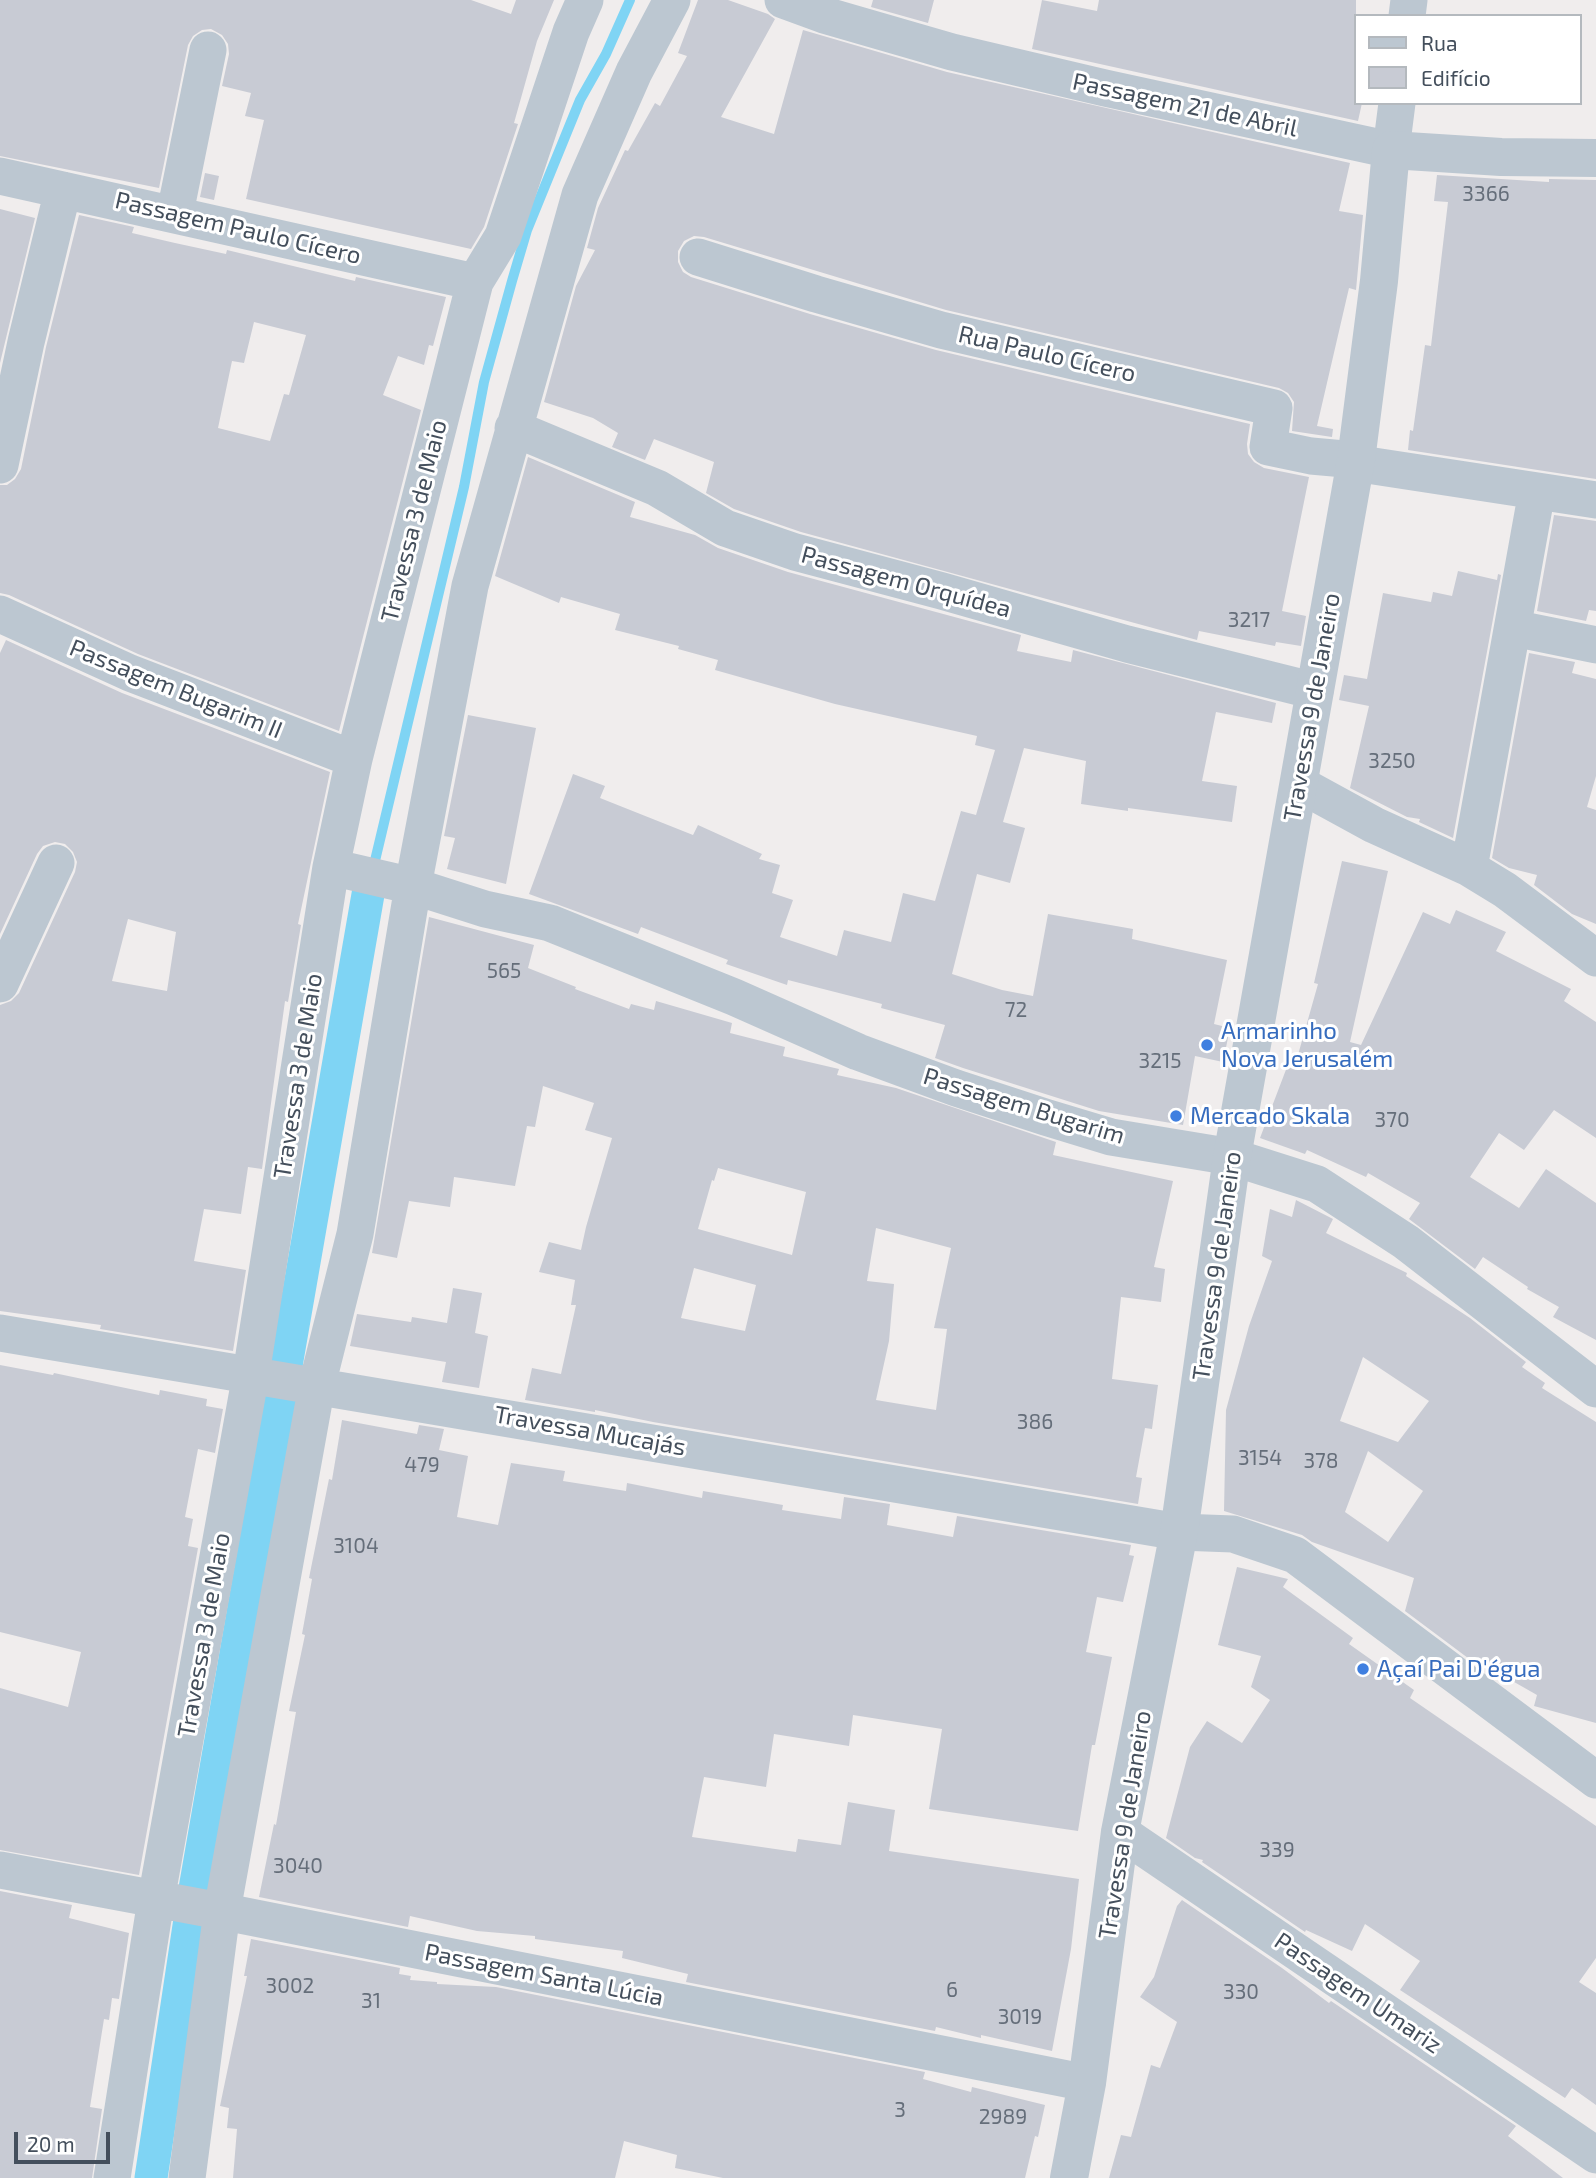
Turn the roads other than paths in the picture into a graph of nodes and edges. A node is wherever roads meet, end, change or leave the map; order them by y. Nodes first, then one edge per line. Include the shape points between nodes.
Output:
1 (585, 0) edge
2 (672, 0) edge
3 (783, 0) edge
4 (208, 50) dead end
5 (1397, 105) edge
6 (1391, 149) junction
7 (1596, 158) edge
8 (0, 176) edge
9 (63, 190) junction
10 (175, 213) junction
11 (698, 257) dead end
12 (475, 282) junction
13 (513, 428) junction
14 (1355, 462) junction
15 (0, 466) edge
16 (1537, 491) junction
17 (1596, 500) edge
18 (0, 614) edge
19 (1513, 628) junction
20 (1596, 645) edge
21 (1315, 691) junction
22 (354, 759) junction
23 (1299, 784) junction
24 (56, 863) dead end
25 (336, 869) junction
26 (1469, 869) junction
27 (401, 884) junction
28 (1596, 958) edge
29 (0, 984) edge
30 (1232, 1157) junction
31 (0, 1333) edge
32 (251, 1374) junction
33 (317, 1385) junction
34 (1596, 1389) edge
35 (1180, 1532) junction
36 (1596, 1780) edge
37 (1120, 1832) junction
38 (0, 1870) edge
39 (160, 1900) junction
40 (218, 1911) junction
41 (1087, 2083) junction
42 (1596, 2155) edge
43 (112, 2178) edge
44 (187, 2178) edge
45 (1069, 2178) edge

1 - 12 street, Travessa 3 de Maio via 503,236
2 - 13 street via 580,194
3 - 6 street, Passagem 21 de Abril via 953,52
4 - 10 street
5 - 6 street, Travessa 9 de Janeiro
6 - 7 street, Passagem 21 de Abril
6 - 14 street, Travessa 9 de Janeiro
8 - 9 street, Passagem Paulo Cícero
9 - 10 street, Passagem Paulo Cícero
9 - 15 street
10 - 12 street, Passagem Paulo Cícero
11 - 14 street, Rua Paulo Cícero via 941,330 1274,408 1268,447
12 - 22 street, Travessa 3 de Maio
13 - 21 street, Passagem Orquídea via 657,488 725,528 795,552
13 - 27 street via 470,586
14 - 16 street
14 - 21 street, Travessa 9 de Janeiro
16 - 17 street
16 - 19 street
18 - 22 street, Passagem Bugarim II via 130,673
19 - 20 street
19 - 26 street
21 - 23 street, Travessa 9 de Janeiro
22 - 25 street, Travessa 3 de Maio
23 - 26 street
23 - 30 street, Travessa 9 de Janeiro
24 - 29 street
25 - 27 street, Passagem Bugarim
25 - 32 street, Travessa 3 de Maio
26 - 28 street
27 - 30 street, Passagem Bugarim via 550,923 858,1052 956,1087 1111,1137
27 - 33 street via 355,1234
30 - 34 street, Passagem Bugarim via 1317,1184 1406,1242
30 - 35 street, Travessa 9 de Janeiro
31 - 32 street, Travessa Mucajás
32 - 33 street, Travessa Mucajás
32 - 39 street, Travessa 3 de Maio
33 - 35 street, Travessa Mucajás
33 - 40 street
35 - 36 street, Travessa Mucajás via 1233,1534 1296,1555
35 - 37 street, Travessa 9 de Janeiro
37 - 41 street, Travessa 9 de Janeiro
37 - 42 street, Passagem Umariz
38 - 39 street, Passagem Santa Lúcia
39 - 40 street, Passagem Santa Lúcia
39 - 43 street, Travessa 3 de Maio
40 - 41 street, Passagem Santa Lúcia
40 - 44 street
41 - 45 street, Travessa 9 de Janeiro

